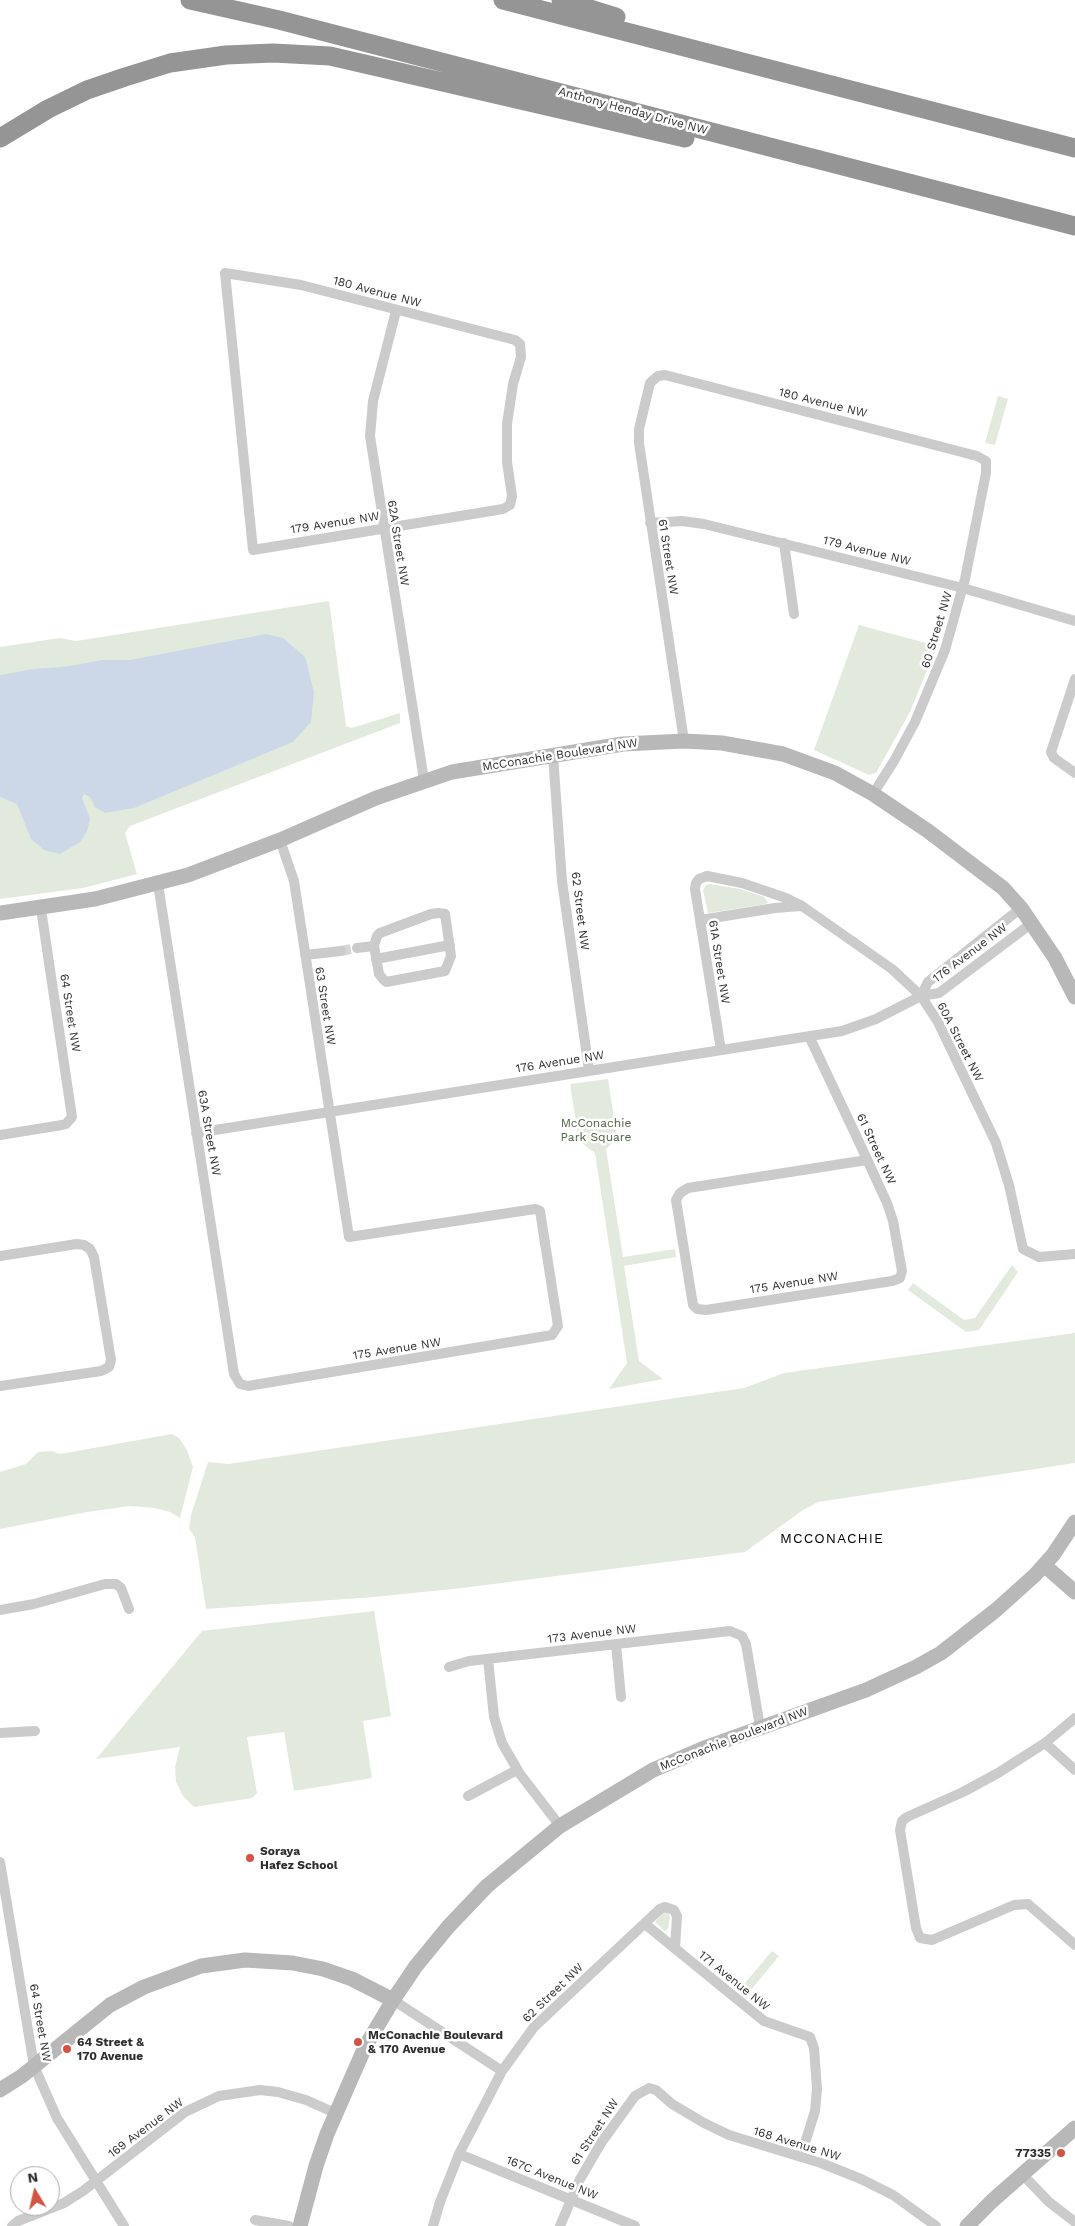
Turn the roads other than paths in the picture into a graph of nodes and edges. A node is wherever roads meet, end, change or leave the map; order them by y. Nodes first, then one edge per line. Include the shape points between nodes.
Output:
1 (190, 0) edge
2 (503, 0) edge
3 (560, 0) edge
4 (732, 60) junction
5 (0, 138) edge
6 (1075, 148) edge
7 (808, 157) junction
8 (1075, 226) edge
9 (396, 311) junction
10 (653, 379) joint
11 (986, 461) joint
12 (510, 505) joint
13 (650, 523) junction
14 (383, 528) junction
15 (784, 543) junction
16 (253, 550) joint
17 (963, 588) junction
18 (794, 614) dead end
19 (1075, 621) edge
20 (1075, 679) edge
21 (684, 741) junction
22 (553, 755) junction
23 (1075, 772) edge
24 (424, 780) junction
25 (873, 794) junction
26 (280, 840) junction
27 (700, 879) joint
28 (158, 884) junction
29 (802, 906) junction
30 (1021, 908) junction
31 (41, 909) junction
32 (0, 914) edge
33 (700, 920) junction
34 (1032, 923) junction
35 (450, 945) junction
36 (374, 946) junction
37 (356, 948) tunnel mouth
38 (341, 951) tunnel mouth
39 (305, 955) junction
40 (376, 959) junction
41 (921, 996) junction
42 (1075, 997) edge
43 (809, 1036) junction
44 (721, 1050) junction
45 (588, 1070) junction
46 (329, 1112) junction
47 (196, 1133) junction
48 (0, 1135) edge
49 (867, 1160) junction
50 (1075, 1254) edge
51 (0, 1256) edge
52 (900, 1278) joint
53 (556, 1331) joint
54 (240, 1384) joint
55 (0, 1386) edge
56 (1075, 1522) edge
57 (1044, 1565) junction
58 (1075, 1592) edge
59 (129, 1609) dead end
60 (0, 1610) edge
61 (616, 1644) junction
62 (488, 1658) junction
63 (449, 1667) dead end
64 (621, 1697) dead end
65 (1075, 1718) edge
66 (760, 1727) junction
67 (35, 1731) dead end
68 (0, 1733) edge
69 (1044, 1743) junction
70 (517, 1770) junction
71 (1075, 1770) edge
72 (468, 1796) dead end
73 (560, 1826) junction
74 (0, 1862) edge
75 (645, 1924) junction
76 (1075, 1944) edge
77 (675, 1949) junction
78 (393, 2000) junction
79 (34, 2066) junction
80 (502, 2071) junction
81 (649, 2088) joint
82 (0, 2090) edge
83 (335, 2113) junction
84 (1075, 2128) edge
85 (459, 2154) junction
86 (801, 2156) junction
87 (1022, 2175) junction
88 (97, 2182) junction
89 (570, 2199) junction
90 (255, 2220) dead end
91 (1075, 2222) edge
92 (12, 2226) edge
93 (124, 2226) edge
94 (289, 2226) edge
95 (300, 2226) edge
96 (433, 2226) edge
97 (560, 2226) edge
98 (635, 2226) edge
99 (936, 2226) edge
100 (967, 2226) edge

1 - 7 highway, Anthony Henday Drive NW via 279,20
2 - 4 highway
3 - 4 highway via 684,39
4 - 6 highway
5 - 7 highway via 88,90 170,63 273,52 330,56 754,154
7 - 8 highway, Anthony Henday Drive NW
9 - 12 street, 180 Avenue NW via 515,340 520,344 507,424
9 - 14 street, 62A Street NW via 370,423
9 - 16 street, 180 Avenue NW via 301,285 225,273
10 - 11 street, 180 Avenue NW via 665,376 977,456
10 - 13 street, 61 Street NW via 642,414 638,442
11 - 17 street, 60 Street NW
12 - 14 street, 179 Avenue NW via 503,509
13 - 15 street, 179 Avenue NW via 682,521
13 - 21 street, 61 Street NW
14 - 16 street, 179 Avenue NW
14 - 24 street, 62A Street NW
15 - 17 street, 179 Avenue NW
15 - 18 street
17 - 19 street, 179 Avenue NW
17 - 25 street, 60 Street NW via 932,684 894,761
20 - 23 street via 1051,752 1054,758
21 - 22 street, McConachie Boulevard NW via 623,744
21 - 25 street, McConachie Boulevard NW via 783,754 834,773
22 - 24 street, McConachie Boulevard NW via 452,772
22 - 45 street, 62 Street NW via 562,881
24 - 26 street, McConachie Boulevard NW
25 - 30 street, McConachie Boulevard NW via 971,862 1003,888
26 - 28 street, McConachie Boulevard NW via 221,864
26 - 39 street, 63 Street NW via 294,881
27 - 29 street, 60A Street NW via 707,876 742,882
27 - 33 street, 61A Street NW via 696,888
28 - 31 street, McConachie Boulevard NW
28 - 47 street, 63A Street NW
29 - 33 street
29 - 41 street, 60A Street NW via 892,969
30 - 34 street, McConachie Boulevard NW
30 - 41 street, 176 Avenue NW via 928,982
31 - 32 street, McConachie Boulevard NW
31 - 48 street, 64 Street NW via 72,1110 70,1120 62,1125
33 - 44 street, 61A Street NW
34 - 41 street, 176 Avenue NW via 939,993
34 - 42 street, McConachie Boulevard NW via 1056,958
35 - 36 street via 445,914 438,913 380,933
35 - 40 street
35 - 40 street via 452,956 445,971 386,982 379,974
36 - 37 street
36 - 40 street
38 - 39 street
39 - 46 street, 63 Street NW
41 - 43 street, 176 Avenue NW via 862,1024
41 - 50 street, 60A Street NW via 938,1022 996,1143 1024,1249 1032,1255 1047,1258
43 - 44 street, 176 Avenue NW
43 - 49 street, 61 Street NW
44 - 45 street, 176 Avenue NW
45 - 46 street, 176 Avenue NW
46 - 47 street, 176 Avenue NW
46 - 53 street, 63 Street NW via 349,1236 535,1209 540,1211 558,1326
47 - 54 street, 63A Street NW via 234,1374
49 - 52 street, 61 Street NW via 887,1203 902,1271
49 - 52 street, 175 Avenue NW via 688,1188 680,1193 676,1200 693,1305 706,1310
51 - 55 street via 77,1244 90,1249 111,1360 109,1366 101,1371
53 - 54 street, 175 Avenue NW via 545,1338 248,1386
56 - 57 street, McConachie Boulevard NW
57 - 58 street
57 - 66 street, McConachie Boulevard NW via 990,1616 924,1662 866,1690
59 - 60 street via 121,1588 116,1584 105,1584
61 - 62 street, 173 Avenue NW
61 - 64 street
61 - 66 street, 173 Avenue NW via 738,1632 746,1644
62 - 63 street, 173 Avenue NW
62 - 70 street via 496,1724
65 - 69 street
66 - 73 street, McConachie Boulevard NW via 653,1770
67 - 68 street
69 - 71 street
69 - 76 street via 963,1792 907,1817 902,1821 901,1842 920,1938 932,1940 1014,1905 1028,1904
70 - 72 street
70 - 73 street
73 - 78 street, McConachie Boulevard NW via 511,1864 468,1906 430,1948
74 - 79 street, 64 Street NW
75 - 77 street, 171 Avenue NW
75 - 77 street, 62 Street NW via 666,1907 674,1910 677,1916
75 - 80 street, 62 Street NW via 534,2027
77 - 86 street, 171 Avenue NW via 764,2021 810,2037 817,2089 815,2111
78 - 79 street via 352,1979 318,1968 268,1960 222,1962 182,1972 124,1996
78 - 80 street
78 - 83 street, McConachie Boulevard NW via 366,2047
79 - 82 street
79 - 88 street, 64 Street NW via 57,2118
80 - 85 street, 62 Street NW
81 - 86 street, 168 Avenue NW via 716,2130
81 - 89 street, 61 Street NW via 628,2104 601,2143
83 - 88 street, 169 Avenue NW via 278,2092 260,2090 219,2096 185,2112
83 - 95 street, McConachie Boulevard NW
84 - 87 street
85 - 89 street, 167C Avenue NW
85 - 96 street, 62 Street NW
86 - 99 street, 168 Avenue NW via 877,2187
87 - 91 street
87 - 100 street
88 - 92 street, 169 Avenue NW via 64,2203
88 - 93 street, 64 Street NW
89 - 97 street, 61 Street NW
89 - 98 street, 167C Avenue NW
90 - 94 street

